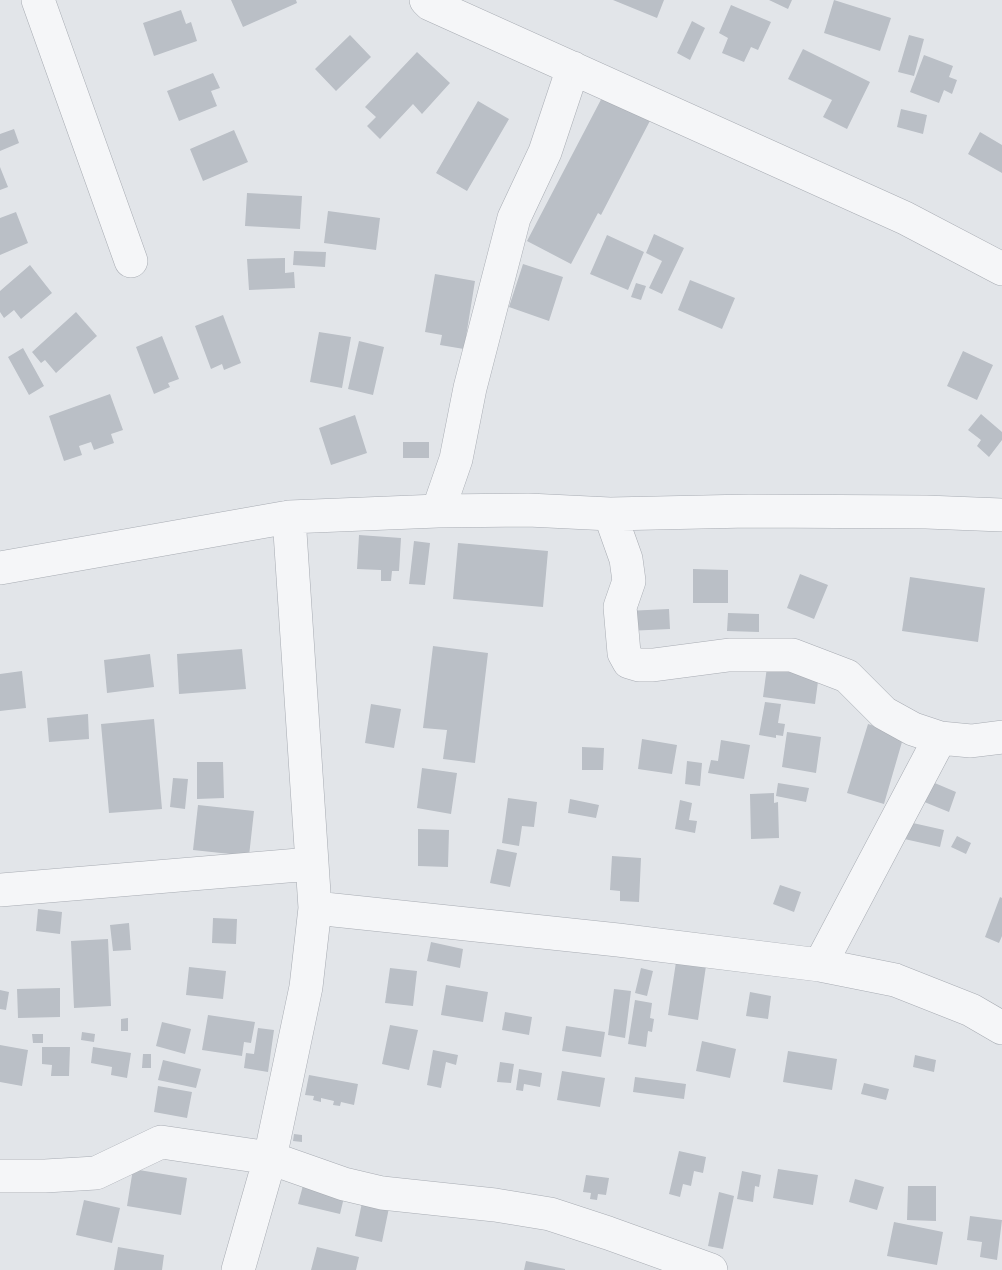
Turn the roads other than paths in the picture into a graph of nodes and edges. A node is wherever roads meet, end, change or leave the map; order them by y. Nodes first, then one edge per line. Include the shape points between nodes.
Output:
1 (38, 0) edge
2 (426, 0) edge
3 (573, 68) junction
4 (131, 261) dead end
5 (1002, 269) edge
6 (438, 511) junction
7 (610, 514) junction
8 (1002, 515) edge
9 (289, 517) junction
10 (0, 568) edge
11 (1002, 737) edge
12 (940, 738) junction
13 (311, 864) junction
14 (0, 890) edge
15 (315, 908) junction
16 (820, 965) junction
17 (1002, 1028) edge
18 (270, 1158) junction
19 (0, 1176) edge
20 (238, 1270) edge
21 (711, 1270) edge

1 - 4 street
2 - 3 street
3 - 5 street via 905,218
3 - 6 street via 545,152 514,218 470,388 456,459
6 - 7 street
6 - 9 street
7 - 8 street via 749,511
7 - 12 street via 627,559 629,581 620,607 624,653 629,662 653,665 729,655 792,655 847,676 884,713
9 - 10 street
9 - 13 street
11 - 12 street via 971,741
12 - 16 street
13 - 14 street
13 - 15 street
15 - 16 street
15 - 18 street via 306,987
16 - 17 street via 895,980 972,1010
18 - 19 street via 161,1142 96,1173
18 - 20 street
18 - 21 street via 382,1193 495,1204 550,1214

